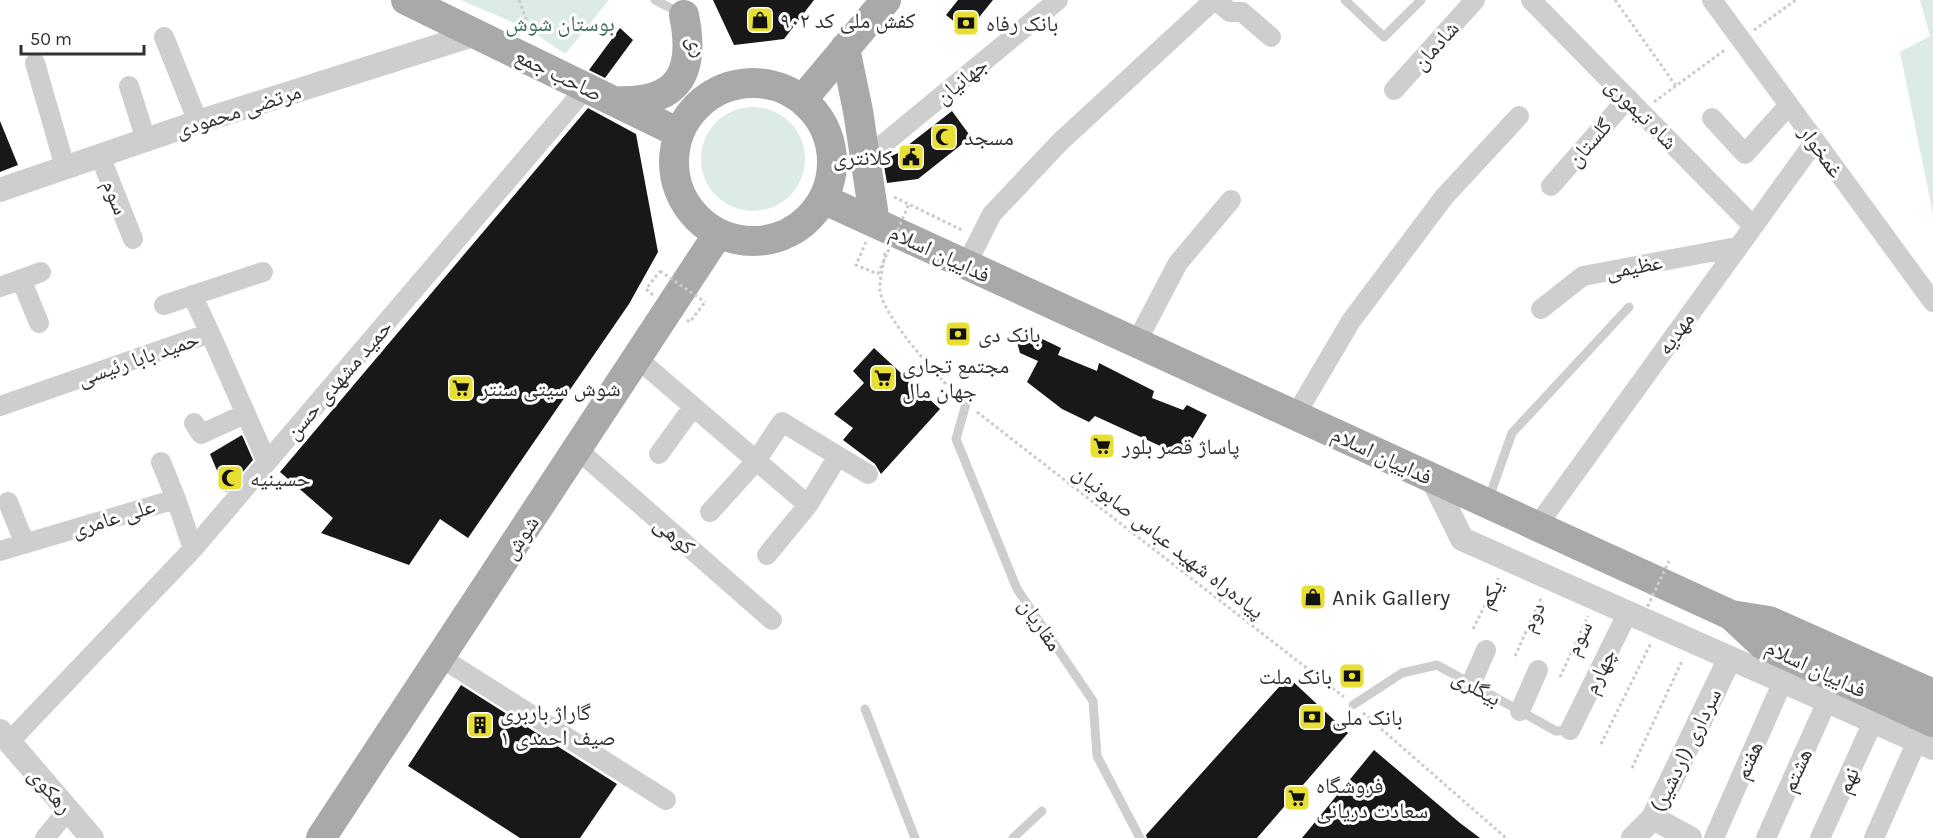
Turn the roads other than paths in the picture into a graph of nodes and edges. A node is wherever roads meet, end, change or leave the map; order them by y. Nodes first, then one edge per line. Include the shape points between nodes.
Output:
1 (406, 0) edge
2 (655, 0) edge
3 (886, 0) edge
4 (1058, 0) edge
5 (1345, 0) edge
6 (1420, 0) edge
7 (1475, 0) edge
8 (1531, 0) edge
9 (1712, 0) edge
10 (680, 8) edge
11 (476, 34) junction
12 (164, 37) dead end
13 (1271, 37) dead end
14 (846, 48) junction
15 (35, 63) dead end
16 (129, 86) dead end
17 (719, 90) junction
18 (1394, 90) dead end
19 (599, 94) junction
20 (802, 100) junction
21 (1634, 105) junction
22 (1789, 105) junction
23 (1519, 116) dead end
24 (1712, 118) dead end
25 (198, 122) junction
26 (679, 133) junction
27 (146, 140) junction
28 (1815, 141) junction
29 (100, 156) junction
30 (864, 159) junction
31 (65, 167) junction
32 (1551, 186) dead end
33 (0, 189) edge
34 (823, 200) junction
35 (1231, 200) dead end
36 (882, 226) junction
37 (1753, 226) junction
38 (718, 234) junction
39 (133, 239) dead end
40 (1737, 247) junction
41 (972, 252) junction
42 (41, 272) dead end
43 (263, 272) dead end
44 (21, 279) junction
45 (0, 287) edge
46 (192, 295) junction
47 (1933, 302) edge
48 (164, 305) dead end
49 (1629, 307) dead end
50 (1541, 309) dead end
51 (39, 323) dead end
52 (210, 333) junction
53 (1136, 343) junction
54 (638, 359) junction
55 (966, 404) road end
56 (0, 406) edge
57 (693, 407) junction
58 (245, 414) junction
59 (1295, 416) junction
60 (194, 423) dead end
61 (578, 450) junction
62 (659, 454) dead end
63 (838, 456) junction
64 (756, 460) junction
65 (161, 462) dead end
66 (267, 462) junction
67 (868, 474) dead end
68 (1432, 478) junction
69 (176, 499) junction
70 (8, 502) dead end
71 (1487, 503) junction
72 (808, 505) junction
73 (710, 512) dead end
74 (1537, 526) junction
75 (25, 544) junction
76 (193, 549) junction
77 (0, 551) edge
78 (767, 555) dead end
79 (1731, 615) junction
80 (1644, 617) junction
81 (772, 620) dead end
82 (1486, 650) dead end
83 (440, 657) junction
84 (1730, 658) junction
85 (1538, 670) dead end
86 (1783, 681) junction
87 (1471, 684) junction
88 (1933, 694) edge
89 (1827, 701) junction
90 (1353, 705) road end
91 (866, 709) dead end
92 (1520, 711) junction
93 (1873, 722) junction
94 (1570, 730) joint
95 (1928, 737) edge
96 (3, 741) edge
97 (666, 800) dead end
98 (68, 810) junction
99 (1042, 811) dead end
100 (1653, 818) junction
101 (45, 838) edge
102 (92, 838) edge
103 (321, 838) edge
104 (915, 838) edge
105 (1013, 838) edge
106 (1140, 838) edge
107 (1633, 838) edge
108 (1690, 838) edge
109 (1714, 838) edge
110 (1766, 838) edge
111 (1820, 838) edge
112 (1874, 838) edge

1 - 11 main road, صاحب جمع
2 - 10 lane
3 - 14 main road
4 - 30 street, جهانیان
5 - 6 lane via 1384,37
7 - 18 street, شادمان
8 - 21 street, شاه تیموری
9 - 22 street, غمخوار
10 - 17 main road, ری
10 - 19 main road via 688,51 681,79 657,97 636,101
11 - 19 main road, صاحب جمع
11 - 25 street, مرتضی محمودی
12 - 25 street
13 - 41 street via 1242,12 1230,12 1213,1 1060,142 992,214
14 - 20 main road
14 - 30 main road
15 - 31 street
16 - 27 street
17 - 20 main road via 758,83 778,87
17 - 26 main road via 688,116
19 - 26 main road, صاحب جمع
19 - 66 street, حمید مشهدی حسن
20 - 34 main road via 823,124 830,143 830,183
21 - 32 street, گلستان
21 - 37 street, شاه تیموری
22 - 24 street via 1745,154
22 - 28 street, غمخوار
23 - 59 street via 1444,197 1351,321
25 - 27 street, مرتضی محمودی
26 - 38 main road via 674,152 679,191 688,209
27 - 29 street, مرتضی محمودی
28 - 37 street, مهدیه
28 - 47 street, غمخوار
29 - 31 street, مرتضی محمودی
29 - 39 street, سوم
30 - 36 main road
31 - 33 street, مرتضی محمودی
34 - 36 main road, فداییان اسلام
34 - 38 main road via 795,230 776,238 757,242
35 - 53 street via 1178,263
36 - 41 main road, فداییان اسلام
37 - 40 street, مهدیه
38 - 54 main road, شوش
40 - 50 street, عظیمی via 1583,276
40 - 74 street, مهدیه
41 - 53 main road, فداییان اسلام
42 - 44 street
43 - 46 street
44 - 45 street
44 - 51 street
46 - 48 street
46 - 52 street
49 - 71 lane via 1512,434
52 - 56 street, حمید بابا رئیسی
52 - 58 street, حمید بابا رئیسی
53 - 59 main road, فداییان اسلام
54 - 57 street
54 - 61 main road, شوش
55 - 106 lane, مقاریان via 956,439 1017,589 1093,701 1097,756
57 - 62 street
57 - 64 street
58 - 60 street via 201,434
58 - 66 street, حمید بابا رئیسی
59 - 68 main road, فداییان اسلام
61 - 81 street, کوهی
61 - 83 main road, شوش
63 - 64 street via 782,422
63 - 67 street
63 - 72 street
64 - 72 street
64 - 73 street
65 - 69 street
66 - 76 street, حمید مشهدی حسن
68 - 71 main road, فداییان اسلام
68 - 80 street via 1462,539
69 - 75 street, علی عامری
69 - 76 street, علی عامری
70 - 75 street
71 - 74 main road, فداییان اسلام
72 - 78 street
74 - 79 main road, فداییان اسلام
75 - 77 street, علی عامری
76 - 96 street, حمید مشهدی حسن
79 - 88 main road via 1769,621
79 - 95 main road, فداییان اسلام via 1761,644
80 - 84 street
80 - 94 street, چهارم
82 - 87 street
83 - 97 street
83 - 103 main road, شوش
84 - 86 street
84 - 100 street, سرداری (اردشیر)
85 - 92 street
86 - 89 street
86 - 109 street, هفتم
87 - 90 lane, بیگلری via 1437,665 1402,673
87 - 92 lane, بیگلری
89 - 93 street
89 - 110 street, هشتم
91 - 104 lane
92 - 94 lane, بیگلری via 1556,731
93 - 95 street
93 - 111 street, نهم
95 - 112 street
96 - 98 street, رهکوی
98 - 101 street
98 - 102 street, رهکوی
99 - 105 lane
100 - 107 street, سرداری (اردشیر)
100 - 108 street

